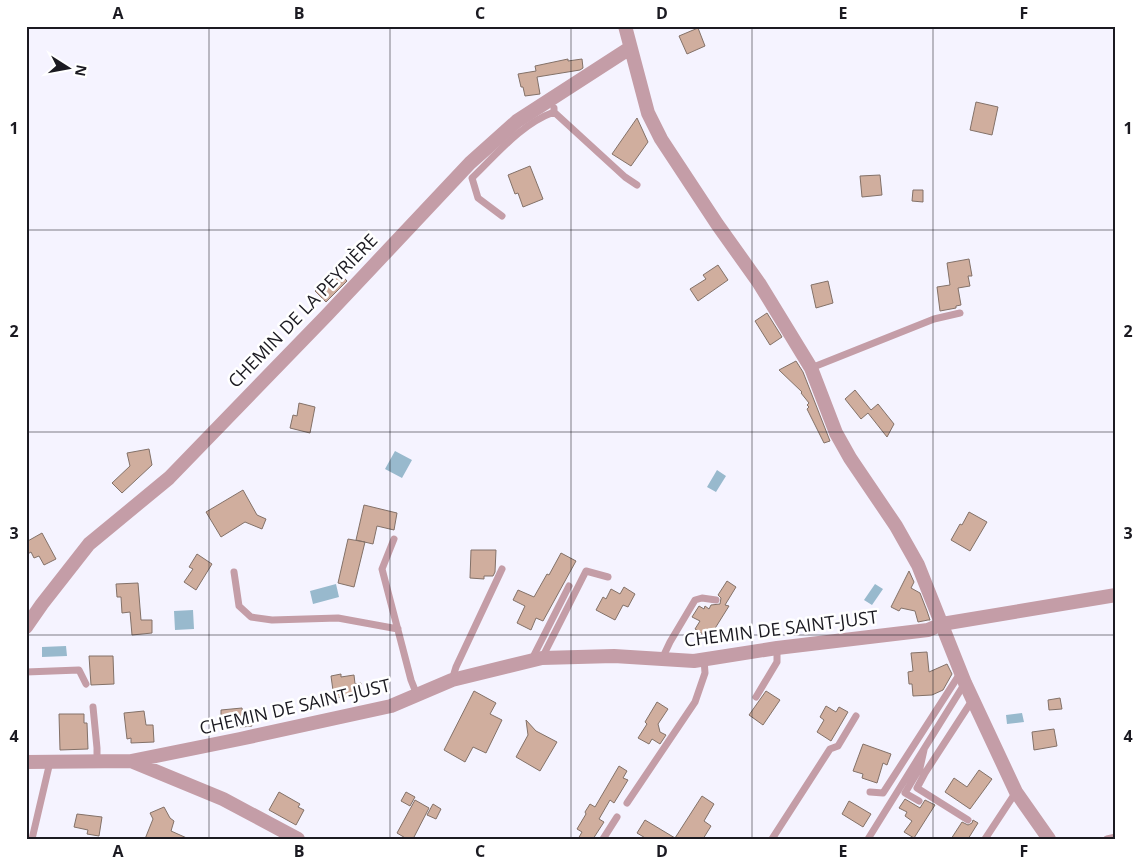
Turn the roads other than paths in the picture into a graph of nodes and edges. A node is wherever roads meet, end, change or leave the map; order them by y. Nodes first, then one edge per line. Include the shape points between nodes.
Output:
1 (625, 26) edge
2 (630, 48) junction
3 (552, 98) junction
4 (554, 112) junction
5 (637, 185) dead end
6 (502, 216) dead end
7 (960, 313) dead end
8 (811, 368) junction
9 (394, 539) dead end
10 (502, 569) dead end
11 (234, 572) dead end
12 (608, 577) dead end
13 (569, 586) dead end
14 (1116, 595) edge
15 (716, 600) dead end
16 (942, 624) junction
17 (26, 627) edge
18 (398, 630) junction
19 (777, 648) junction
20 (662, 659) junction
21 (704, 659) junction
22 (536, 660) junction
23 (26, 672) edge
24 (963, 677) junction
25 (452, 680) junction
26 (86, 684) dead end
27 (417, 695) junction
28 (756, 697) dead end
29 (973, 699) junction
30 (93, 707) dead end
31 (856, 716) dead end
32 (925, 745) junction
33 (97, 761) junction
34 (130, 761) junction
35 (26, 762) edge
36 (50, 762) junction
37 (870, 792) dead end
38 (1016, 792) junction
39 (919, 801) dead end
40 (628, 803) dead end
41 (616, 817) dead end
42 (968, 820) dead end
43 (1116, 837) edge
44 (32, 839) edge
45 (298, 839) edge
46 (603, 839) edge
47 (772, 839) edge
48 (868, 839) edge
49 (985, 839) edge
50 (1049, 839) edge
51 (1107, 839) edge

1 - 2 street
2 - 3 street, CHEMIN DE LA PEYRIÈRE
2 - 8 street via 648,113 661,139 759,284
3 - 4 lane
3 - 17 street, CHEMIN DE LA PEYRIÈRE via 517,121 470,162 169,478 89,544
4 - 5 lane
4 - 6 lane via 521,131 472,178 478,198
7 - 8 lane via 934,319
8 - 16 street via 836,432 896,526 918,566
9 - 18 lane via 382,569
10 - 25 lane
11 - 18 lane via 239,606 251,617 272,620 338,618
12 - 22 lane via 586,571
13 - 22 lane
14 - 16 street, CHEMIN DE SAINT-JUST
15 - 20 lane via 695,600
16 - 19 street, CHEMIN DE SAINT-JUST via 928,630
16 - 24 street
18 - 27 lane
19 - 21 street, CHEMIN DE SAINT-JUST
19 - 28 lane via 777,662
20 - 21 street, CHEMIN DE SAINT-JUST
20 - 22 street, CHEMIN DE SAINT-JUST via 614,656
21 - 40 lane via 705,673 694,702
22 - 25 street, CHEMIN DE SAINT-JUST
23 - 26 lane via 79,670
24 - 29 street
24 - 32 lane
24 - 37 lane via 883,793
25 - 27 street, CHEMIN DE SAINT-JUST
27 - 34 street, CHEMIN DE SAINT-JUST via 392,706
29 - 38 street
29 - 42 lane via 917,788
30 - 33 lane
31 - 47 lane via 838,746 830,749
32 - 39 lane via 920,768 905,793
32 - 48 lane
33 - 34 street
33 - 36 street
34 - 45 street via 223,799
35 - 36 street
36 - 44 lane
38 - 49 lane
38 - 50 street
41 - 46 lane
43 - 51 lane

